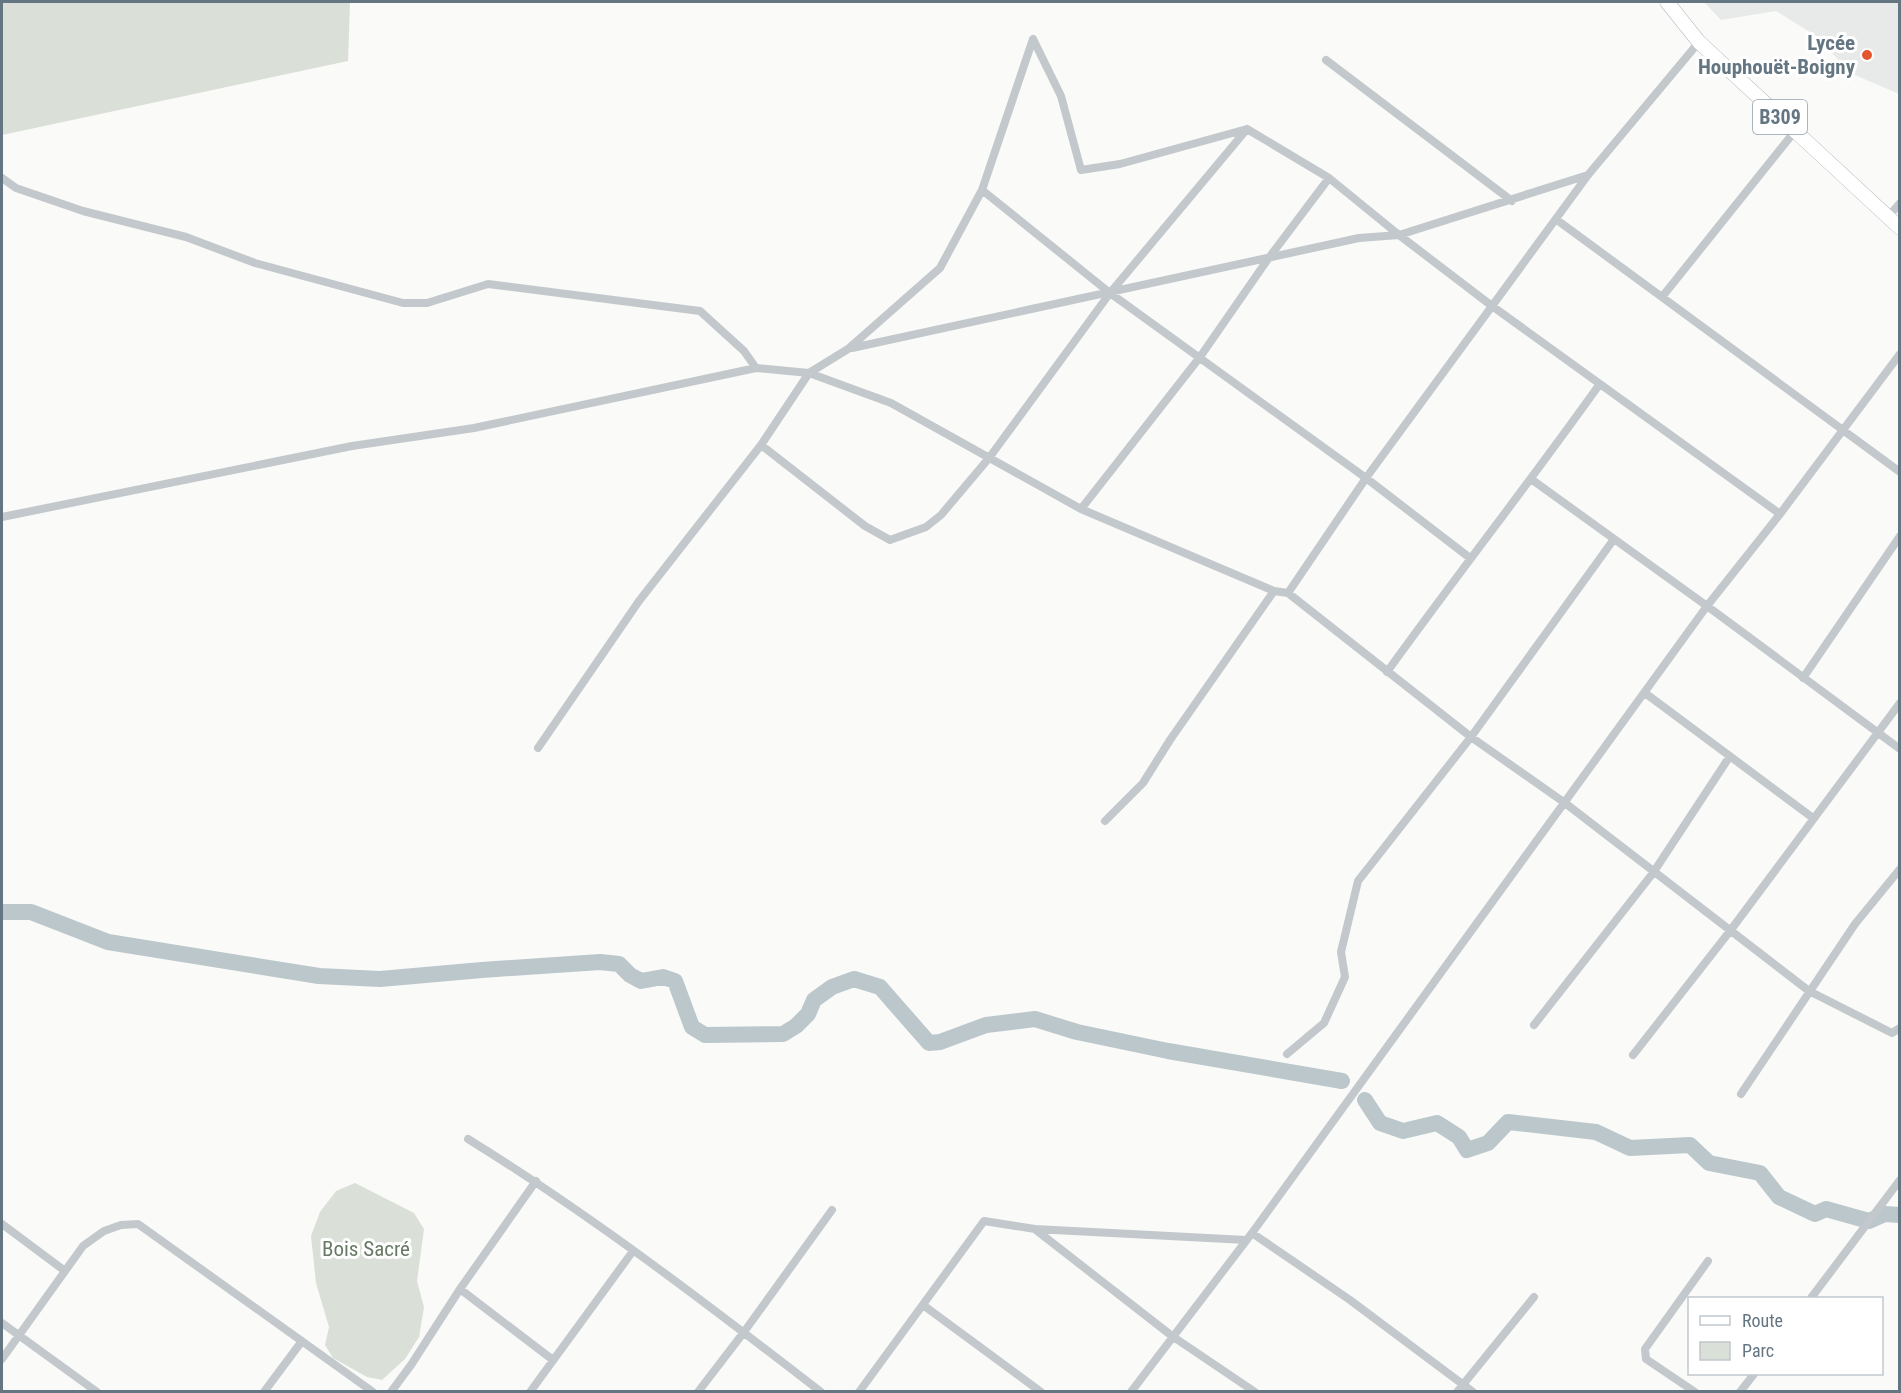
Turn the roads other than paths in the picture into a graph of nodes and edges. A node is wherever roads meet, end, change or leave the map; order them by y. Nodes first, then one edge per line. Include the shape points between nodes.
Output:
1 (1667, 2) edge
2 (1699, 42) junction
3 (1326, 60) dead end
4 (1247, 129) junction
5 (1795, 131) junction
6 (1588, 175) junction
7 (2, 178) edge
8 (1329, 178) junction
9 (982, 190) junction
10 (1512, 201) junction
11 (1899, 202) edge
12 (1888, 218) junction
13 (1557, 220) junction
14 (1899, 228) edge
15 (1399, 235) junction
16 (1268, 259) junction
17 (1110, 293) junction
18 (1662, 297) junction
19 (1492, 306) junction
20 (848, 348) junction
21 (1899, 354) edge
22 (1200, 357) junction
23 (756, 368) junction
24 (809, 373) junction
25 (1599, 385) junction
26 (1843, 428) junction
27 (761, 445) junction
28 (989, 458) junction
29 (1899, 471) edge
30 (1366, 478) junction
31 (1531, 479) junction
32 (1080, 509) junction
33 (1780, 514) junction
34 (2, 517) edge
35 (1899, 536) edge
36 (1614, 539) junction
37 (1470, 558) junction
38 (1274, 591) junction
39 (1288, 593) junction
40 (1707, 606) junction
41 (1387, 672) junction
42 (1803, 678) junction
43 (1645, 693) junction
44 (1899, 703) edge
45 (1878, 733) junction
46 (1471, 737) junction
47 (538, 748) dead end
48 (1899, 749) edge
49 (1730, 756) junction
50 (1564, 803) junction
51 (1813, 818) junction
52 (1105, 821) dead end
53 (1899, 869) edge
54 (1653, 873) junction
55 (1730, 931) junction
56 (1809, 991) junction
57 (1534, 1025) dead end
58 (1899, 1028) edge
59 (1287, 1054) dead end
60 (1633, 1055) dead end
61 (1742, 1094) dead end
62 (468, 1139) dead end
63 (1899, 1180) edge
64 (536, 1181) junction
65 (832, 1210) dead end
66 (2, 1224) edge
67 (1035, 1229) junction
68 (1249, 1236) junction
69 (633, 1251) junction
70 (1708, 1261) dead end
71 (65, 1271) junction
72 (460, 1289) junction
73 (1534, 1297) dead end
74 (1813, 1297) edge
75 (923, 1305) junction
76 (2, 1323) edge
77 (744, 1332) junction
78 (19, 1335) junction
79 (1172, 1336) junction
80 (302, 1341) junction
81 (2, 1359) edge
82 (553, 1360) junction
83 (1753, 1375) edge
84 (1463, 1384) junction
85 (98, 1392) edge
86 (264, 1392) edge
87 (373, 1392) edge
88 (391, 1392) edge
89 (530, 1392) edge
90 (698, 1392) edge
91 (821, 1392) edge
92 (859, 1392) edge
93 (1041, 1392) edge
94 (1131, 1392) edge
95 (1255, 1392) edge
96 (1457, 1392) edge
97 (1473, 1392) edge
98 (1695, 1392) edge
99 (1740, 1392) edge

1 - 2 main road, B309
2 - 5 main road, B309
2 - 6 street
3 - 10 street
4 - 8 street
4 - 9 street via 1120,164 1081,170 1061,96 1033,39
4 - 17 street
5 - 12 main road, B309
5 - 18 street
6 - 10 street
6 - 13 street
7 - 23 street via 16,188 83,211 186,237 255,263 404,303 427,303 488,284 700,311 744,351
8 - 15 street
8 - 16 street
9 - 17 street
9 - 20 street via 940,268
10 - 15 street
11 - 12 street
12 - 14 main road, B309
13 - 18 street
13 - 19 street
15 - 16 street via 1359,238
15 - 19 street
16 - 17 street
16 - 22 street
17 - 20 street
17 - 22 street
17 - 28 street
18 - 26 street
19 - 25 street
19 - 30 street
20 - 24 street
21 - 26 street
22 - 30 street
22 - 32 street
23 - 24 street
23 - 34 street via 474,428 352,446
24 - 27 street
24 - 28 street via 891,403
25 - 31 street
25 - 33 street
26 - 29 street
26 - 33 street
27 - 28 street via 865,526 890,540 926,527 941,515
27 - 47 street via 639,601
28 - 32 street
30 - 37 street
30 - 39 street
31 - 36 street
31 - 37 street
32 - 38 street
33 - 40 street
35 - 42 street
36 - 40 street
36 - 46 street
37 - 41 street
38 - 39 street
38 - 52 street via 1143,783
39 - 41 street
40 - 42 street
40 - 43 street
41 - 46 street
42 - 45 street
43 - 49 street
43 - 50 street
44 - 45 street
45 - 48 street
45 - 51 street
46 - 50 street
46 - 59 street via 1358,881 1341,952 1346,977 1324,1023
49 - 51 street
49 - 54 street
50 - 54 street
50 - 68 street
51 - 55 street
53 - 56 street
54 - 55 street
54 - 57 street
55 - 56 street
55 - 60 street
56 - 58 street via 1892,1033
56 - 61 street
62 - 64 street
63 - 74 street
64 - 69 street
64 - 72 street
65 - 77 street
66 - 71 street
67 - 68 street
67 - 75 street via 984,1221
67 - 79 street
68 - 79 street
68 - 84 street via 1350,1300
69 - 77 street
69 - 82 street
70 - 98 street via 1645,1349 1646,1359
71 - 78 street
71 - 80 street via 93,1238 122,1225 138,1224
72 - 82 street
72 - 88 street
73 - 84 street
75 - 92 street
75 - 93 street
76 - 78 street
77 - 90 street
77 - 91 street
78 - 81 street
78 - 85 street
79 - 94 street
79 - 95 street
80 - 86 street
80 - 87 street
82 - 89 street
83 - 99 street
84 - 96 street
84 - 97 street

